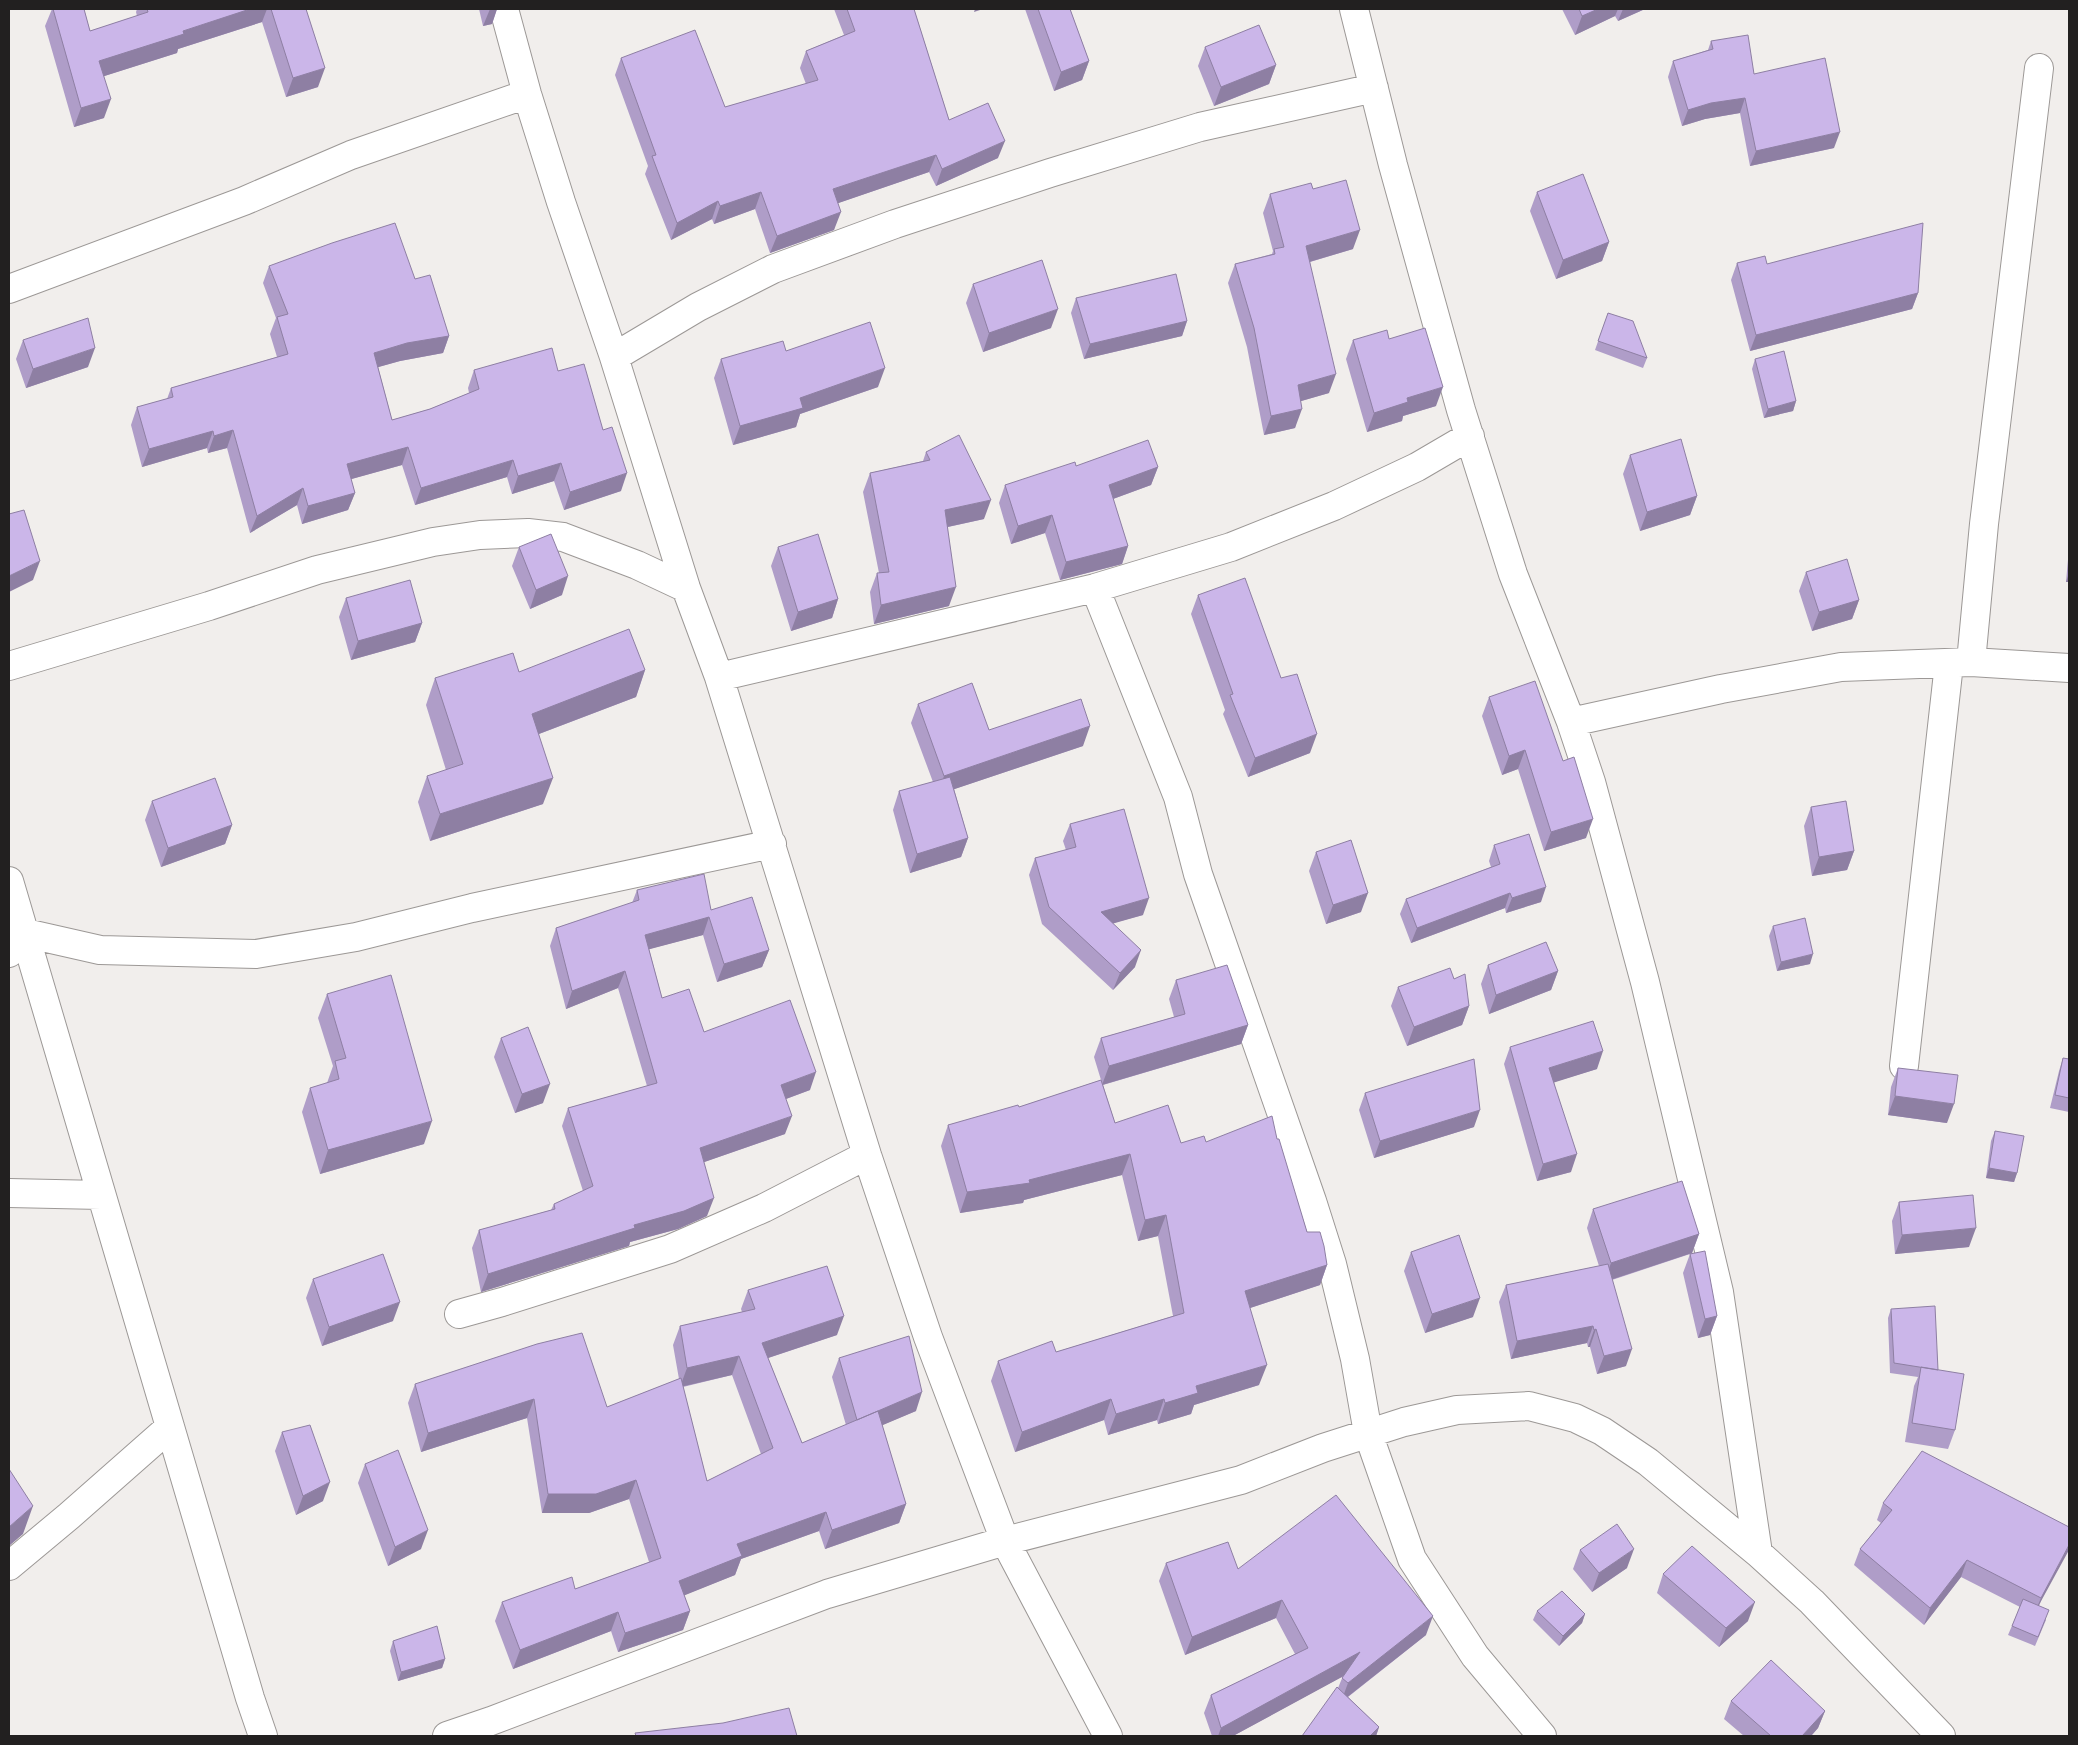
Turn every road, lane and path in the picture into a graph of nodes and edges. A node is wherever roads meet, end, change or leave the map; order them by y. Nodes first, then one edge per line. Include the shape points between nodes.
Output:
1 (504, 9) edge
2 (1354, 9) edge
3 (2039, 68) dead end
4 (1374, 88) junction
5 (527, 94) junction
6 (9, 289) edge
7 (614, 357) junction
8 (1470, 436) junction
9 (686, 588) junction
10 (1095, 588) junction
11 (1960, 663) junction
12 (9, 666) edge
13 (2069, 668) edge
14 (719, 677) junction
15 (1571, 722) junction
16 (772, 844) junction
17 (9, 881) edge
18 (17, 943) edge
19 (1904, 1066) dead end
20 (867, 1155) junction
21 (9, 1193) edge
22 (102, 1195) junction
23 (459, 1314) dead end
24 (170, 1426) junction
25 (1368, 1433) junction
26 (1005, 1541) junction
27 (1758, 1553) junction
28 (9, 1566) edge
29 (263, 1736) edge
30 (447, 1736) edge
31 (1108, 1736) edge
32 (1542, 1736) edge
33 (1941, 1736) edge

1 - 5 street
2 - 4 street
3 - 11 street via 1989,485
4 - 7 street via 1200,127 895,224 774,269 698,307
4 - 8 street via 1392,165
5 - 6 street via 351,155 244,201
5 - 7 street via 560,202
7 - 9 street
8 - 10 street via 1417,468 1326,510 1231,547
8 - 15 street via 1513,574
9 - 12 street via 563,537 528,533 480,535 433,542 317,570
9 - 14 street
10 - 14 street
10 - 25 street via 1178,797 1198,874 1312,1201 1332,1264 1355,1359
11 - 13 street
11 - 15 street via 1842,667 1721,689
11 - 19 street
14 - 16 street
15 - 27 street via 1591,782 1645,982 1719,1292
16 - 18 street via 472,908 356,937 256,954 100,950
16 - 20 street
17 - 18 street
18 - 22 street
20 - 23 street via 764,1208 670,1249
20 - 26 street via 928,1337
21 - 22 street
22 - 24 street
24 - 28 street
24 - 29 street
25 - 26 street via 1240,1480
25 - 27 street via 1457,1410 1500,1406 1529,1406 1575,1418 1602,1431 1648,1462
25 - 32 street via 1412,1559 1475,1656
26 - 30 street via 826,1594
26 - 31 street
27 - 33 street via 1812,1602

